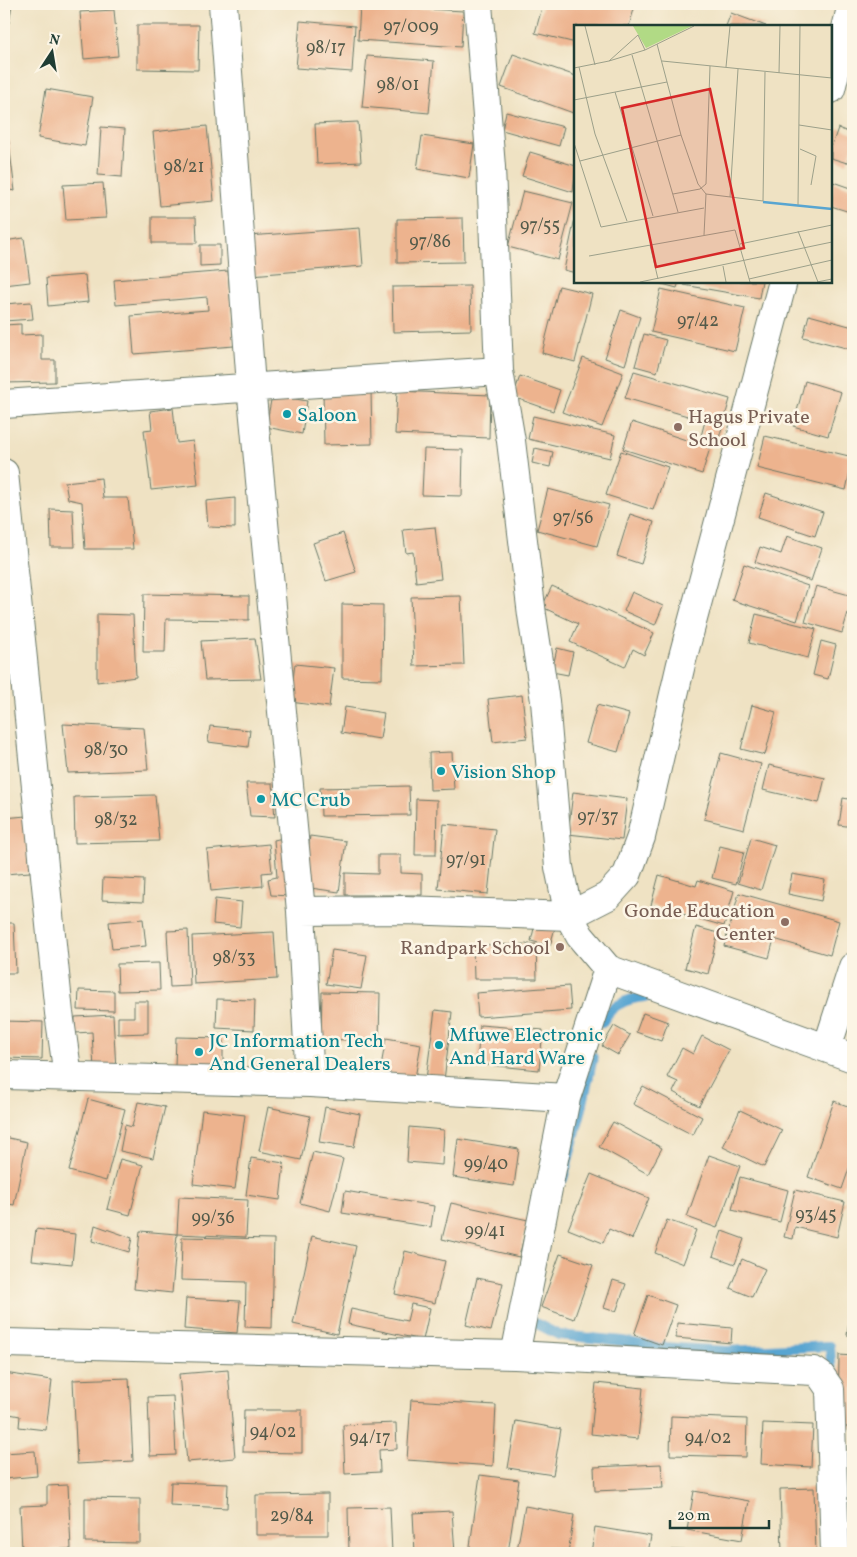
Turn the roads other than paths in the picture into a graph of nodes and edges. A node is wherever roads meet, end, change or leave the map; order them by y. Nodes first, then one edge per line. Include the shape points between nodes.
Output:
1 (223, 4) edge
2 (478, 4) edge
3 (852, 4) edge
4 (832, 85) edge
5 (783, 282) edge
6 (499, 372) junction
7 (251, 386) junction
8 (4, 404) edge
9 (4, 473) edge
10 (301, 911) junction
11 (569, 916) junction
12 (853, 967) edge
13 (608, 969) junction
14 (826, 1048) junction
15 (853, 1058) edge
16 (4, 1075) edge
17 (68, 1076) junction
18 (310, 1083) junction
19 (566, 1098) junction
20 (4, 1343) edge
21 (515, 1355) junction
22 (843, 1511) edge
23 (835, 1553) edge

1 - 7 street
2 - 6 street via 491,167
3 - 4 street
5 - 11 street via 681,664 641,837 627,875 608,896
6 - 7 street
6 - 11 street via 545,701 559,868
7 - 8 street
7 - 10 street
9 - 17 street
10 - 11 street via 404,910
10 - 18 street
11 - 13 street via 580,936
12 - 14 street
13 - 14 street
13 - 19 street
14 - 15 street
16 - 17 street
17 - 18 street
18 - 19 street
19 - 21 street
20 - 21 street
21 - 22 street via 814,1371 830,1389
22 - 23 street

